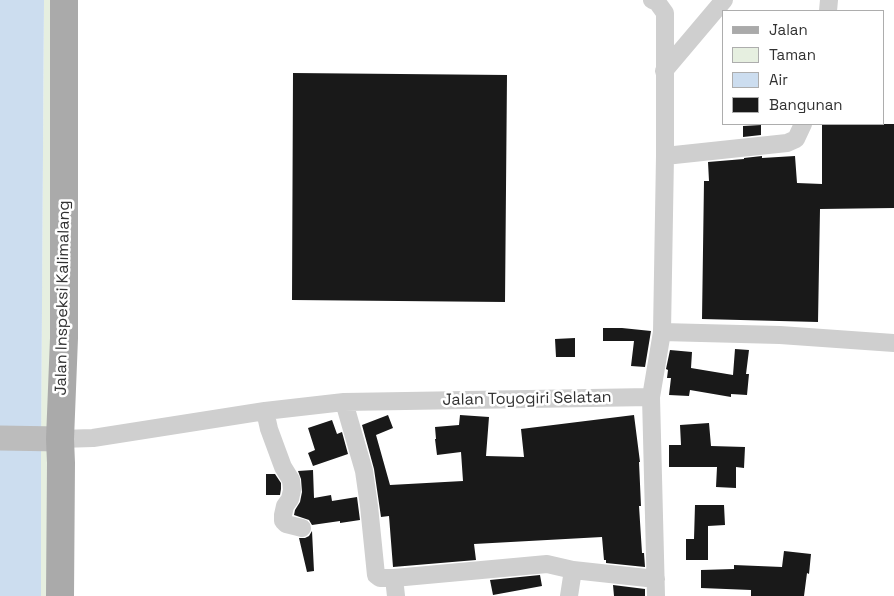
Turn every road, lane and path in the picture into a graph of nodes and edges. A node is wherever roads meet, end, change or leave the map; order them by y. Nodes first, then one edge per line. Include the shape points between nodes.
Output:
1 (64, 0) edge
2 (652, 0) edge
3 (724, 0) edge
4 (664, 71) junction
5 (803, 125) edge
6 (666, 156) junction
7 (662, 332) junction
8 (894, 344) edge
9 (651, 397) junction
10 (344, 402) junction
11 (265, 410) junction
12 (0, 438) edge
13 (56, 439) junction
14 (302, 528) dead end
15 (573, 570) junction
16 (395, 587) edge
17 (656, 587) edge
18 (60, 596) edge
19 (569, 596) edge

1 - 13 main road, Jalan Inspeksi Kalimalang via 64,328
2 - 4 street via 665,13
3 - 4 street
4 - 6 street
5 - 6 street via 796,139 788,143
6 - 7 street
7 - 8 street via 780,335
7 - 9 street
9 - 10 street, Jalan Toyogiri Selatan
9 - 17 street
10 - 11 street, Jalan Toyogiri Selatan
10 - 16 street via 364,471 375,572
11 - 13 street, Jalan Toyogiri Selatan via 93,438
11 - 14 street via 269,429 291,480 292,490 283,521
12 - 13 street, Jalan Toyogiri Selatan
13 - 18 main road, Jalan Inspeksi Kalimalang
15 - 16 street via 541,564
15 - 17 street
15 - 19 street

